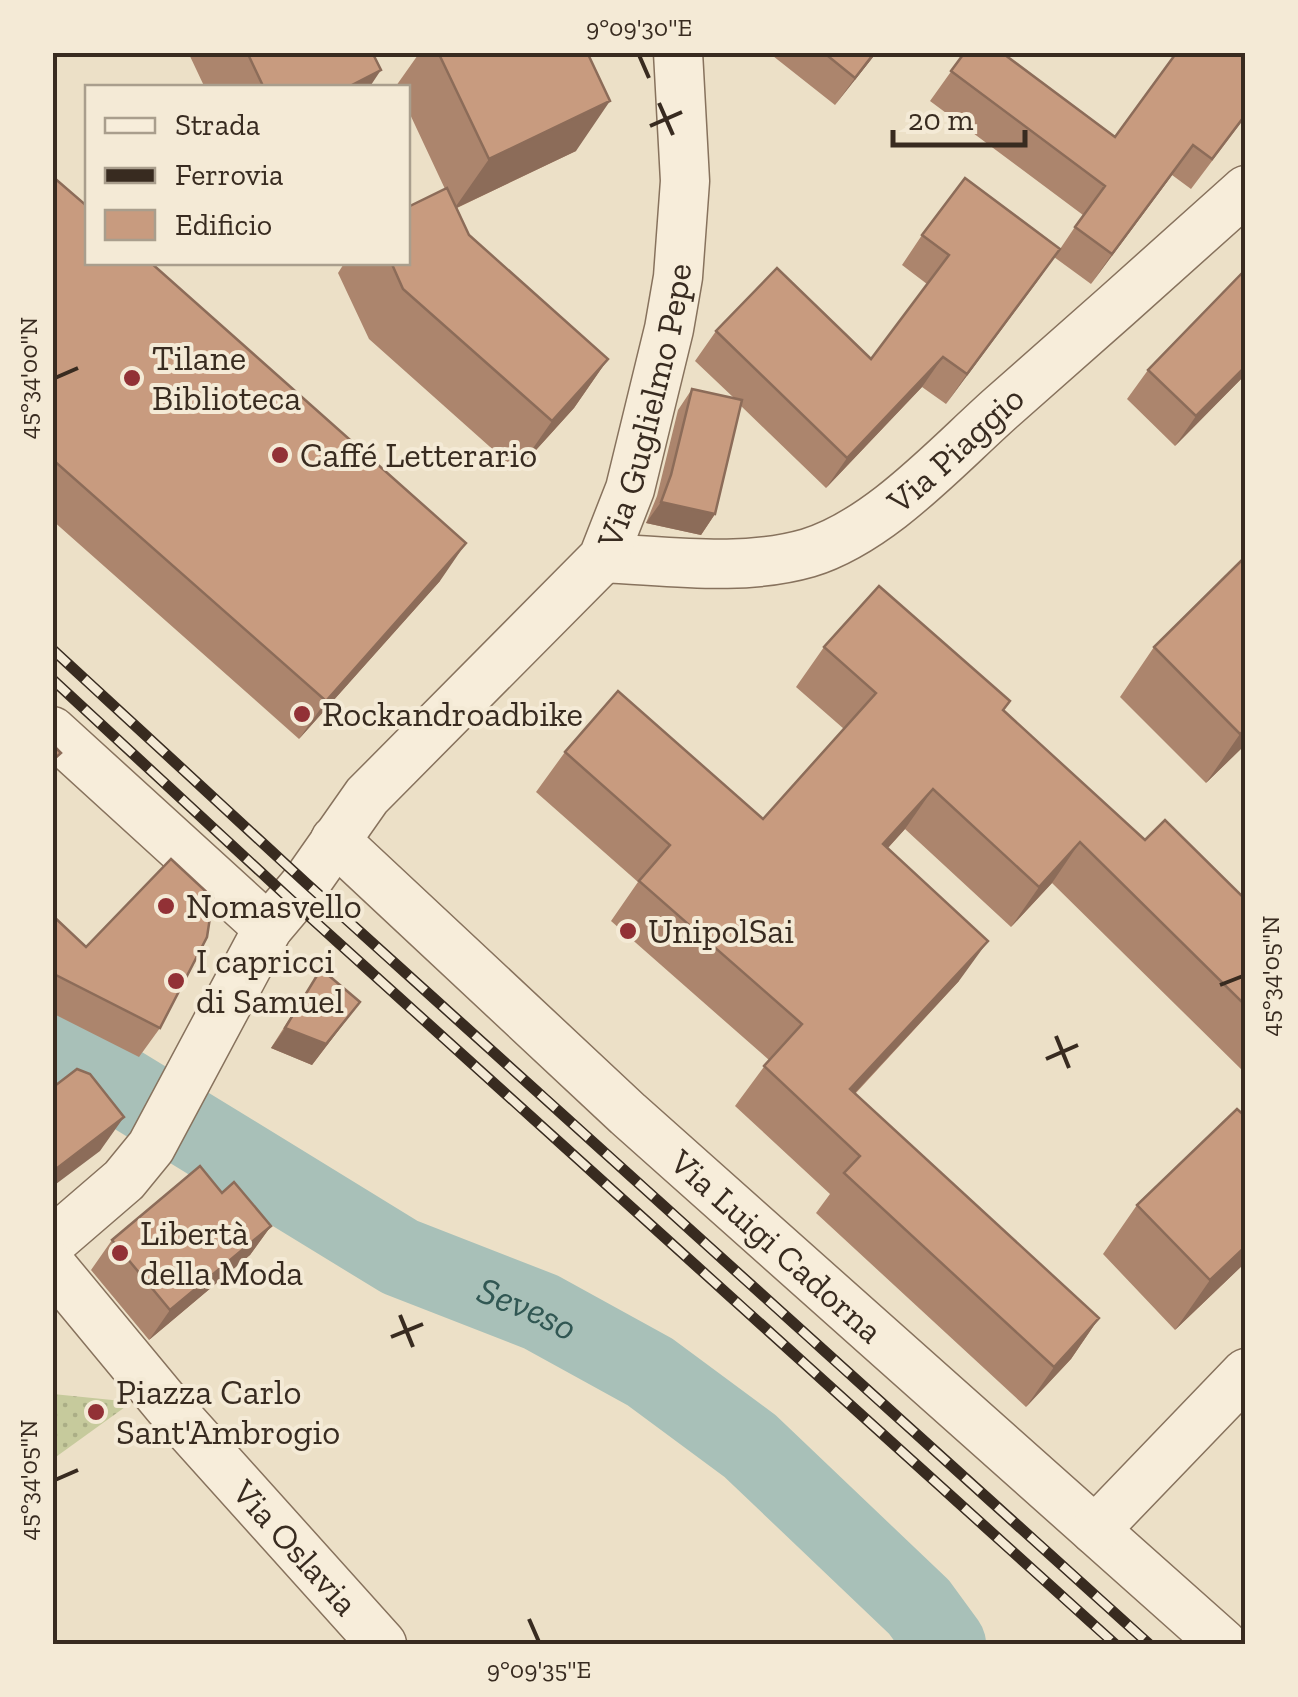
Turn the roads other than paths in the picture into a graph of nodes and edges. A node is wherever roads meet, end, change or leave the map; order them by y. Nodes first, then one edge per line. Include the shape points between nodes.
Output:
1 (678, 52) edge
2 (1246, 190) edge
3 (603, 558) junction
4 (52, 731) edge
5 (335, 840) junction
6 (268, 928) junction
7 (52, 1242) edge
8 (52, 1266) edge
9 (1246, 1372) edge
10 (1095, 1530) junction
11 (382, 1644) edge
12 (1223, 1644) edge

1 - 3 street, Via Guglielmo Pepe via 685,180 678,277 630,489
2 - 3 street, Via Piaggio via 932,470 838,541 788,558 732,564
3 - 5 street, Via Guglielmo Pepe via 403,758
4 - 6 street
5 - 6 street, Via Guglielmo Pepe
5 - 10 street, Via Luigi Cadorna via 628,1114
6 - 7 street, Via Guglielmo Pepe via 150,1147 124,1180
8 - 11 street, Via Oslavia
9 - 10 street
10 - 12 street, Via Luigi Cadorna

